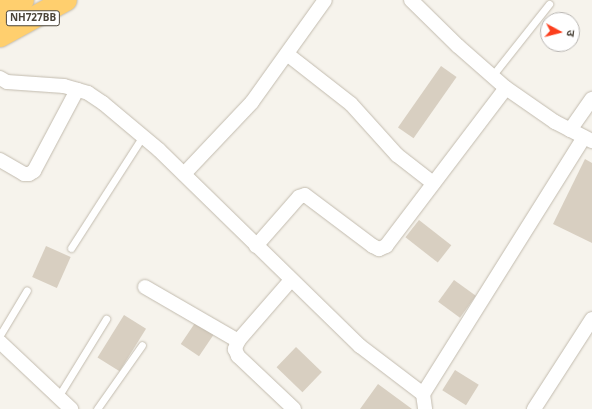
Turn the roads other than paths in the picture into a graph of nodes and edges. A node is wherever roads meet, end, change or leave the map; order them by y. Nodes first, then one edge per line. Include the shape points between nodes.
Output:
1 (23, 0) edge
2 (66, 0) edge
3 (325, 0) edge
4 (411, 0) edge
5 (549, 4) dead end
6 (0, 12) edge
7 (0, 36) edge
8 (287, 54) junction
9 (492, 76) junction
10 (0, 78) edge
11 (506, 88) junction
12 (77, 90) junction
13 (592, 99) edge
14 (570, 130) junction
15 (143, 136) junction
16 (588, 139) edge
17 (0, 160) edge
18 (184, 174) junction
19 (433, 183) junction
20 (256, 246) junction
21 (71, 248) dead end
22 (291, 280) junction
23 (145, 287) dead end
24 (28, 290) dead end
25 (106, 319) dead end
26 (592, 319) edge
27 (0, 335) edge
28 (238, 341) junction
29 (0, 342) edge
30 (142, 345) dead end
31 (423, 394) junction
32 (62, 404) edge
33 (97, 409) edge
34 (294, 409) edge
35 (424, 409) edge
36 (534, 409) edge

1 - 6 highway, NH727BB
2 - 7 highway, NH727BB
3 - 8 street
4 - 9 street
5 - 9 lane
8 - 18 street via 252,102
8 - 19 street via 351,104 397,155
9 - 11 street
10 - 12 street via 7,82 64,86
11 - 14 street
11 - 19 street
12 - 15 street via 103,102
12 - 17 street via 34,171 24,174
13 - 14 street
14 - 16 street
15 - 18 street
15 - 21 lane
16 - 31 street
18 - 20 street
19 - 20 street via 386,246 379,249 305,195 299,197
20 - 22 street
22 - 28 street
22 - 31 street via 360,346
23 - 28 street
24 - 27 lane
25 - 32 lane
26 - 36 street
28 - 34 street via 238,356
29 - 32 street
30 - 33 lane
31 - 35 street

